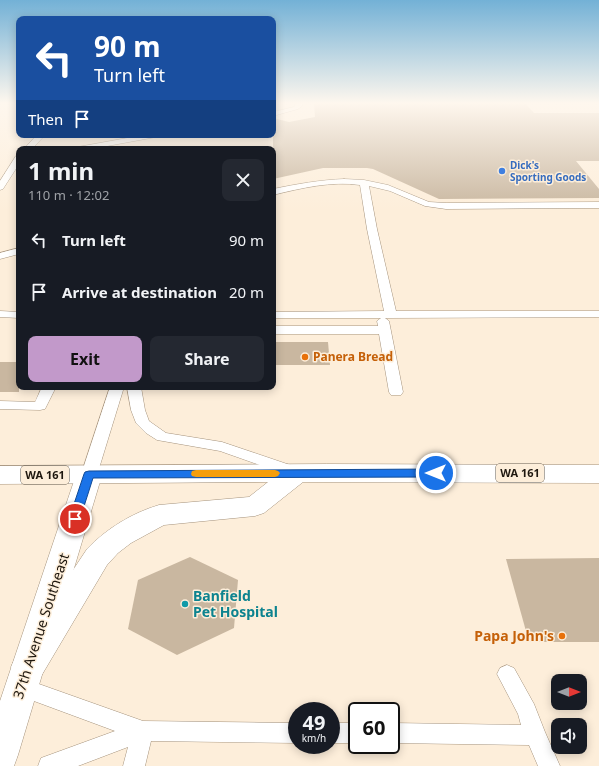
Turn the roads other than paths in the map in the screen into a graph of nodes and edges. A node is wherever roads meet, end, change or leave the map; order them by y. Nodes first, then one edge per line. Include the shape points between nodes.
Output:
1 (135, 139) edge
2 (95, 146) edge
3 (16, 164) edge
4 (364, 183) junction
5 (0, 188) edge
6 (276, 191) edge
7 (599, 205) edge
8 (16, 253) edge
9 (0, 256) edge
10 (0, 314) edge
11 (599, 314) edge
12 (16, 315) edge
13 (276, 315) edge
14 (386, 315) junction
15 (276, 330) edge
16 (385, 330) junction
17 (48, 390) edge
18 (116, 390) edge
19 (135, 390) edge
20 (396, 392) dead end
21 (0, 406) edge
22 (297, 473) junction
23 (89, 474) junction
24 (599, 474) edge
25 (0, 475) edge
26 (507, 674) dead end
27 (25, 677) junction
28 (143, 731) junction
29 (288, 733) edge
30 (400, 733) edge
31 (535, 735) junction
32 (2, 739) edge
33 (49, 766) edge
34 (134, 766) edge
35 (549, 766) edge

1 - 2 lane
3 - 5 lane
4 - 6 lane via 312,183
4 - 7 lane via 390,189 430,204 446,206
4 - 14 lane
8 - 9 lane
10 - 12 lane
11 - 14 lane
13 - 14 lane
14 - 16 lane
15 - 16 lane
16 - 20 lane
17 - 21 lane via 40,406
18 - 23 lane
19 - 22 lane via 143,423 162,437 222,447
22 - 23 main road, WA 161
22 - 24 main road, WA 161
22 - 27 main road via 255,506 160,515 108,544 97,557
23 - 25 main road, WA 161
23 - 27 main road, 37th Avenue Southeast
26 - 31 lane via 527,711
27 - 28 lane
27 - 32 main road, 37th Avenue Southeast
28 - 29 lane
28 - 33 lane
28 - 34 lane
30 - 31 lane
31 - 35 lane

